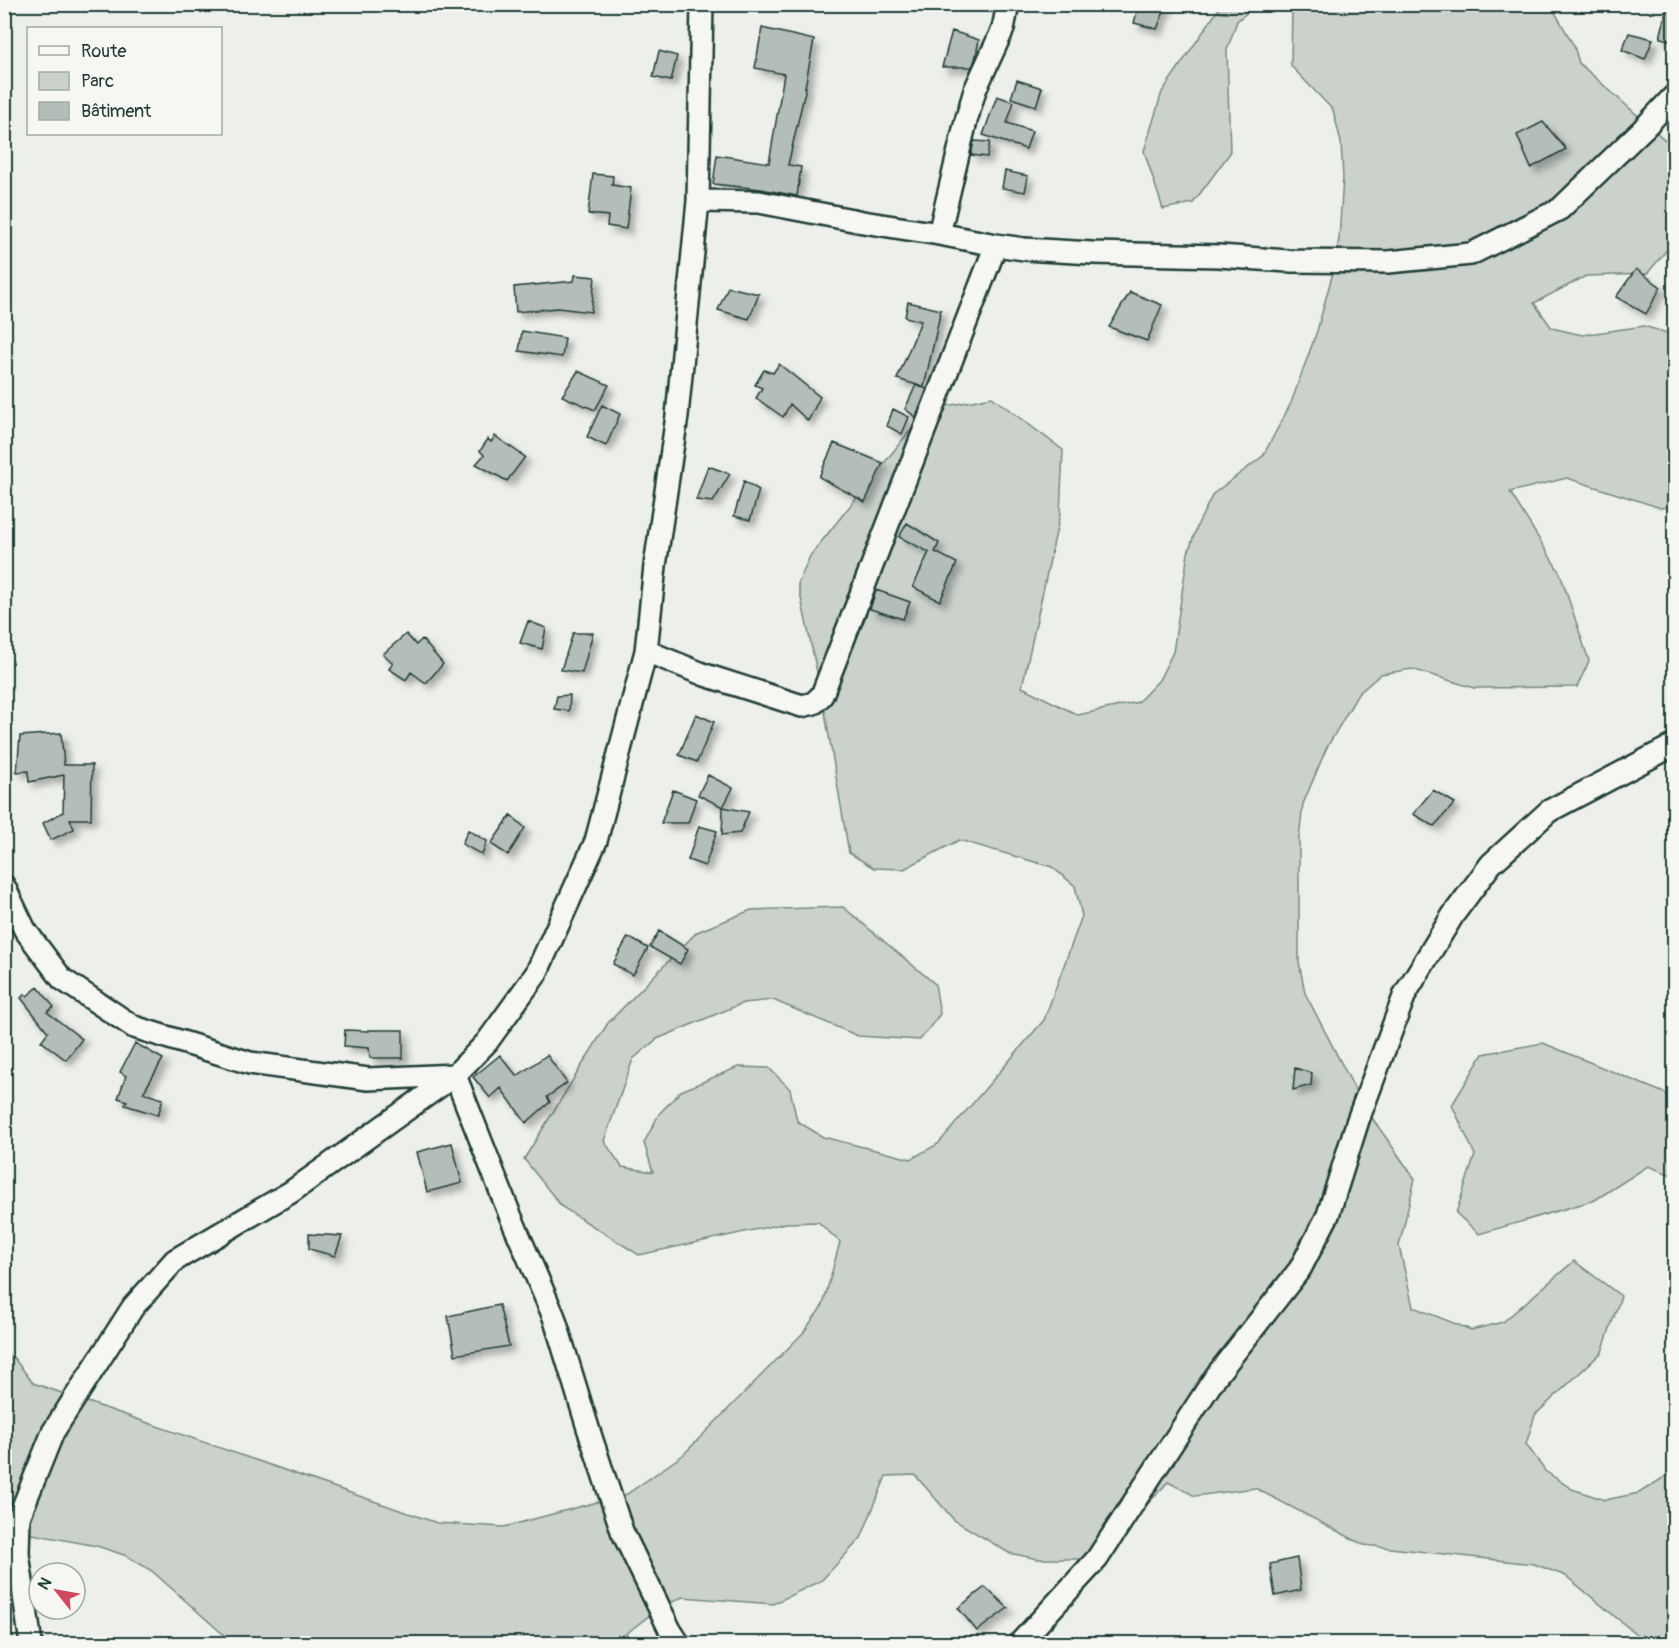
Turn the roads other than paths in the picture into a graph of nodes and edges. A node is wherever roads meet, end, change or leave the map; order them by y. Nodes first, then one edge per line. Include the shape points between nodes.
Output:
1 (702, 4) edge
2 (1008, 4) edge
3 (1674, 96) edge
4 (698, 201) junction
5 (939, 234) junction
6 (996, 245) junction
7 (646, 651) junction
8 (1674, 745) edge
9 (4, 886) edge
10 (454, 1075) junction
11 (11, 1558) edge
12 (31, 1644) edge
13 (679, 1644) edge
14 (1019, 1644) edge

1 - 4 street
2 - 5 street via 1003,29 975,90
3 - 6 street via 1560,209 1471,254 1388,262 1288,261
4 - 5 street via 759,202
4 - 7 street via 677,416
5 - 6 street
6 - 7 street via 822,695 814,703 802,706 705,675
7 - 10 street via 596,841 536,974 487,1042
8 - 14 street via 1549,811 1491,864 1453,915 1405,993 1328,1215 1300,1269 1216,1376 1097,1559
9 - 10 street via 25,930 62,979 134,1027 250,1063 369,1079
10 - 11 street via 291,1192 175,1260 133,1307 53,1432 19,1517
10 - 13 street via 554,1317 622,1531
11 - 12 street

